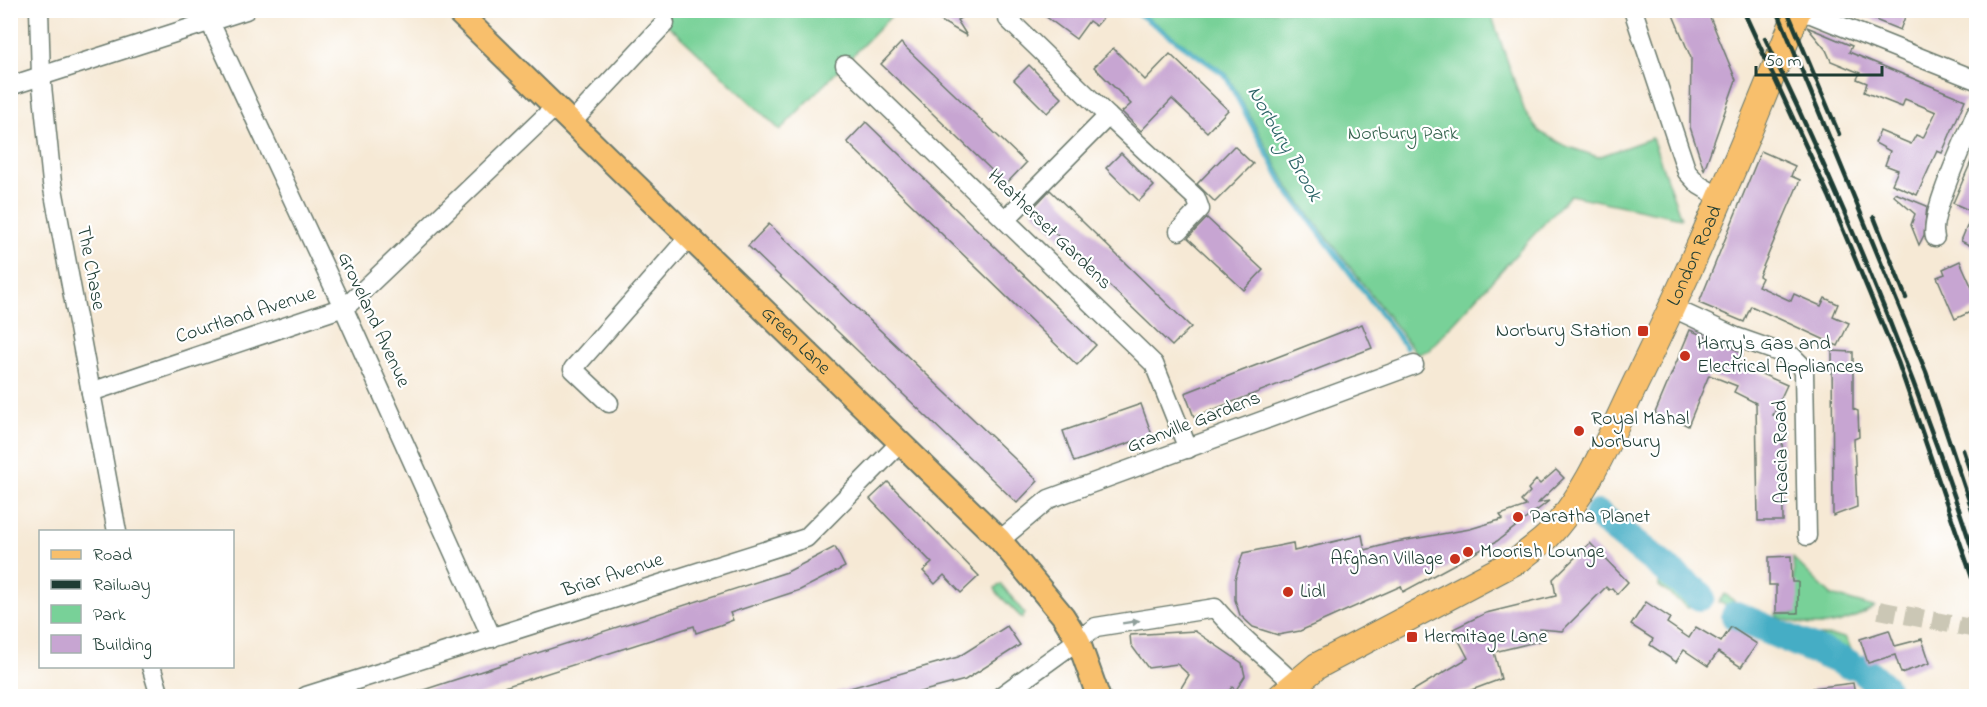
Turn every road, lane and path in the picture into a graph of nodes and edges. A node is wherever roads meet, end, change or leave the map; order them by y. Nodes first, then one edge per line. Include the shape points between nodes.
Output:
1 (39, 10) edge
2 (246, 10) edge
3 (456, 10) edge
4 (1633, 10) edge
5 (1797, 12) edge
6 (1008, 19) dead end
7 (210, 22) junction
8 (665, 23) dead end
9 (845, 66) dead end
10 (41, 76) junction
11 (1977, 80) edge
12 (10, 86) edge
13 (556, 106) junction
14 (1977, 113) edge
15 (1108, 116) junction
16 (572, 122) junction
17 (1721, 198) junction
18 (1006, 219) junction
19 (1179, 231) dead end
20 (1935, 237) dead end
21 (688, 238) junction
22 (343, 307) junction
23 (1673, 308) junction
24 (1414, 365) dead end
25 (91, 392) junction
26 (609, 403) dead end
27 (900, 443) junction
28 (1188, 449) junction
29 (117, 530) edge
30 (1806, 536) dead end
31 (1000, 540) junction
32 (492, 638) junction
33 (1078, 640) junction
34 (152, 668) edge
35 (1287, 690) edge
36 (160, 696) edge
37 (306, 696) edge
38 (1001, 696) edge
39 (1098, 696) edge

1 - 10 street, The Chase
2 - 7 street
3 - 13 main road, Green Lane
4 - 17 street via 1687,172 1699,185
5 - 11 street via 1811,14
5 - 17 highway, London Road
6 - 15 street
7 - 10 street
7 - 22 street, Groveland Avenue
8 - 16 street
9 - 18 street, Heatherset Gardens
10 - 12 street
10 - 25 street, The Chase via 52,183
13 - 16 main road, Green Lane
13 - 22 street, Courtland Avenue
14 - 20 street via 1941,194
15 - 18 street
15 - 19 street via 1196,198 1200,209
16 - 21 main road, Green Lane
17 - 23 highway, London Road
18 - 28 street, Heatherset Gardens via 1154,364
21 - 26 street via 573,369
21 - 27 main road, Green Lane
22 - 25 street, Courtland Avenue
22 - 32 street, Groveland Avenue
23 - 30 street, Acacia Road via 1736,337 1793,357 1800,364 1804,372
23 - 35 highway, London Road via 1578,496 1547,536 1520,559 1323,663
24 - 28 street, Granville Gardens
25 - 29 street, The Chase
27 - 31 main road, Green Lane
27 - 32 street, Briar Avenue via 806,538
28 - 31 street, Granville Gardens via 1050,499
31 - 33 main road, Green Lane via 1055,604
32 - 37 street, Briar Avenue
33 -> 35 street via 1096,627 1215,608 1231,628 1269,658
33 - 38 street
33 - 39 main road, Green Lane
34 - 36 street

